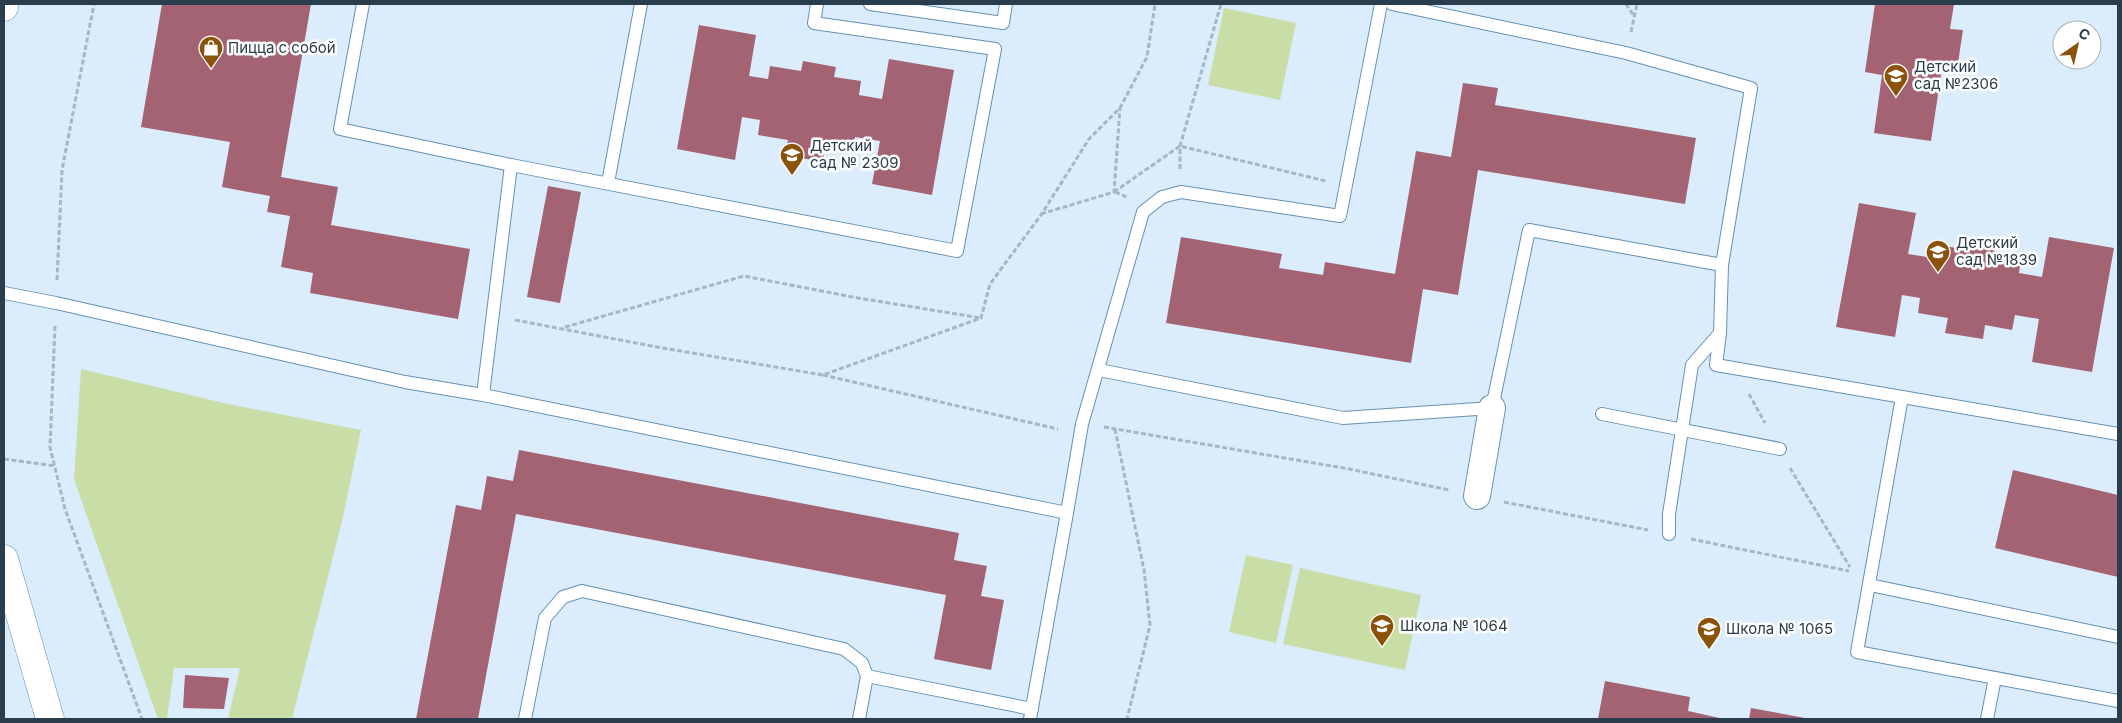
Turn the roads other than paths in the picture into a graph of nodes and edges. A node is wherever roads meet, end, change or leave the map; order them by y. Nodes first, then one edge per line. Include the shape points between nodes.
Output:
1 (363, 4) edge
2 (641, 4) edge
3 (818, 4) edge
4 (870, 4) edge
5 (1006, 4) edge
6 (1381, 4) edge
7 (1392, 4) edge
8 (511, 165) junction
9 (608, 183) junction
10 (1722, 265) junction
11 (4, 294) edge
12 (1720, 333) junction
13 (1099, 370) junction
14 (483, 395) junction
15 (1902, 397) junction
16 (1492, 408) junction
17 (1602, 414) dead end
18 (1682, 430) junction
19 (2118, 434) edge
20 (1780, 449) road end
21 (1476, 496) dead end
22 (1067, 513) junction
23 (1669, 534) dead end
24 (4, 559) edge
25 (1870, 585) junction
26 (2118, 637) edge
27 (867, 676) junction
28 (1995, 678) junction
29 (2118, 701) edge
30 (1031, 714) edge
31 (50, 719) edge
32 (525, 719) edge
33 (858, 719) edge
34 (1987, 719) edge

1 - 8 lane via 340,129
2 - 9 lane
3 - 9 lane via 814,23 995,49 957,251
4 - 5 lane via 1003,23
6 - 13 lane via 1340,216 1181,192 1162,197 1143,212
7 - 10 lane via 1626,53 1751,88
8 - 9 lane
8 - 14 lane
10 - 12 lane
10 - 16 lane via 1530,230
11 - 14 lane via 405,382
12 - 15 lane via 1716,365
12 - 18 lane via 1692,365
13 - 16 lane via 1343,418
13 - 22 lane via 1082,424
14 - 22 lane
15 - 19 lane
15 - 25 lane
16 - 21 street
17 - 18 lane
18 - 20 lane
18 - 23 lane
22 - 30 lane
24 - 31 street
25 - 26 lane
25 - 28 lane via 1857,652
27 - 30 lane
27 - 32 lane via 862,663 844,649 582,591 563,597 545,618
27 - 33 lane
28 - 29 lane
28 - 34 lane

